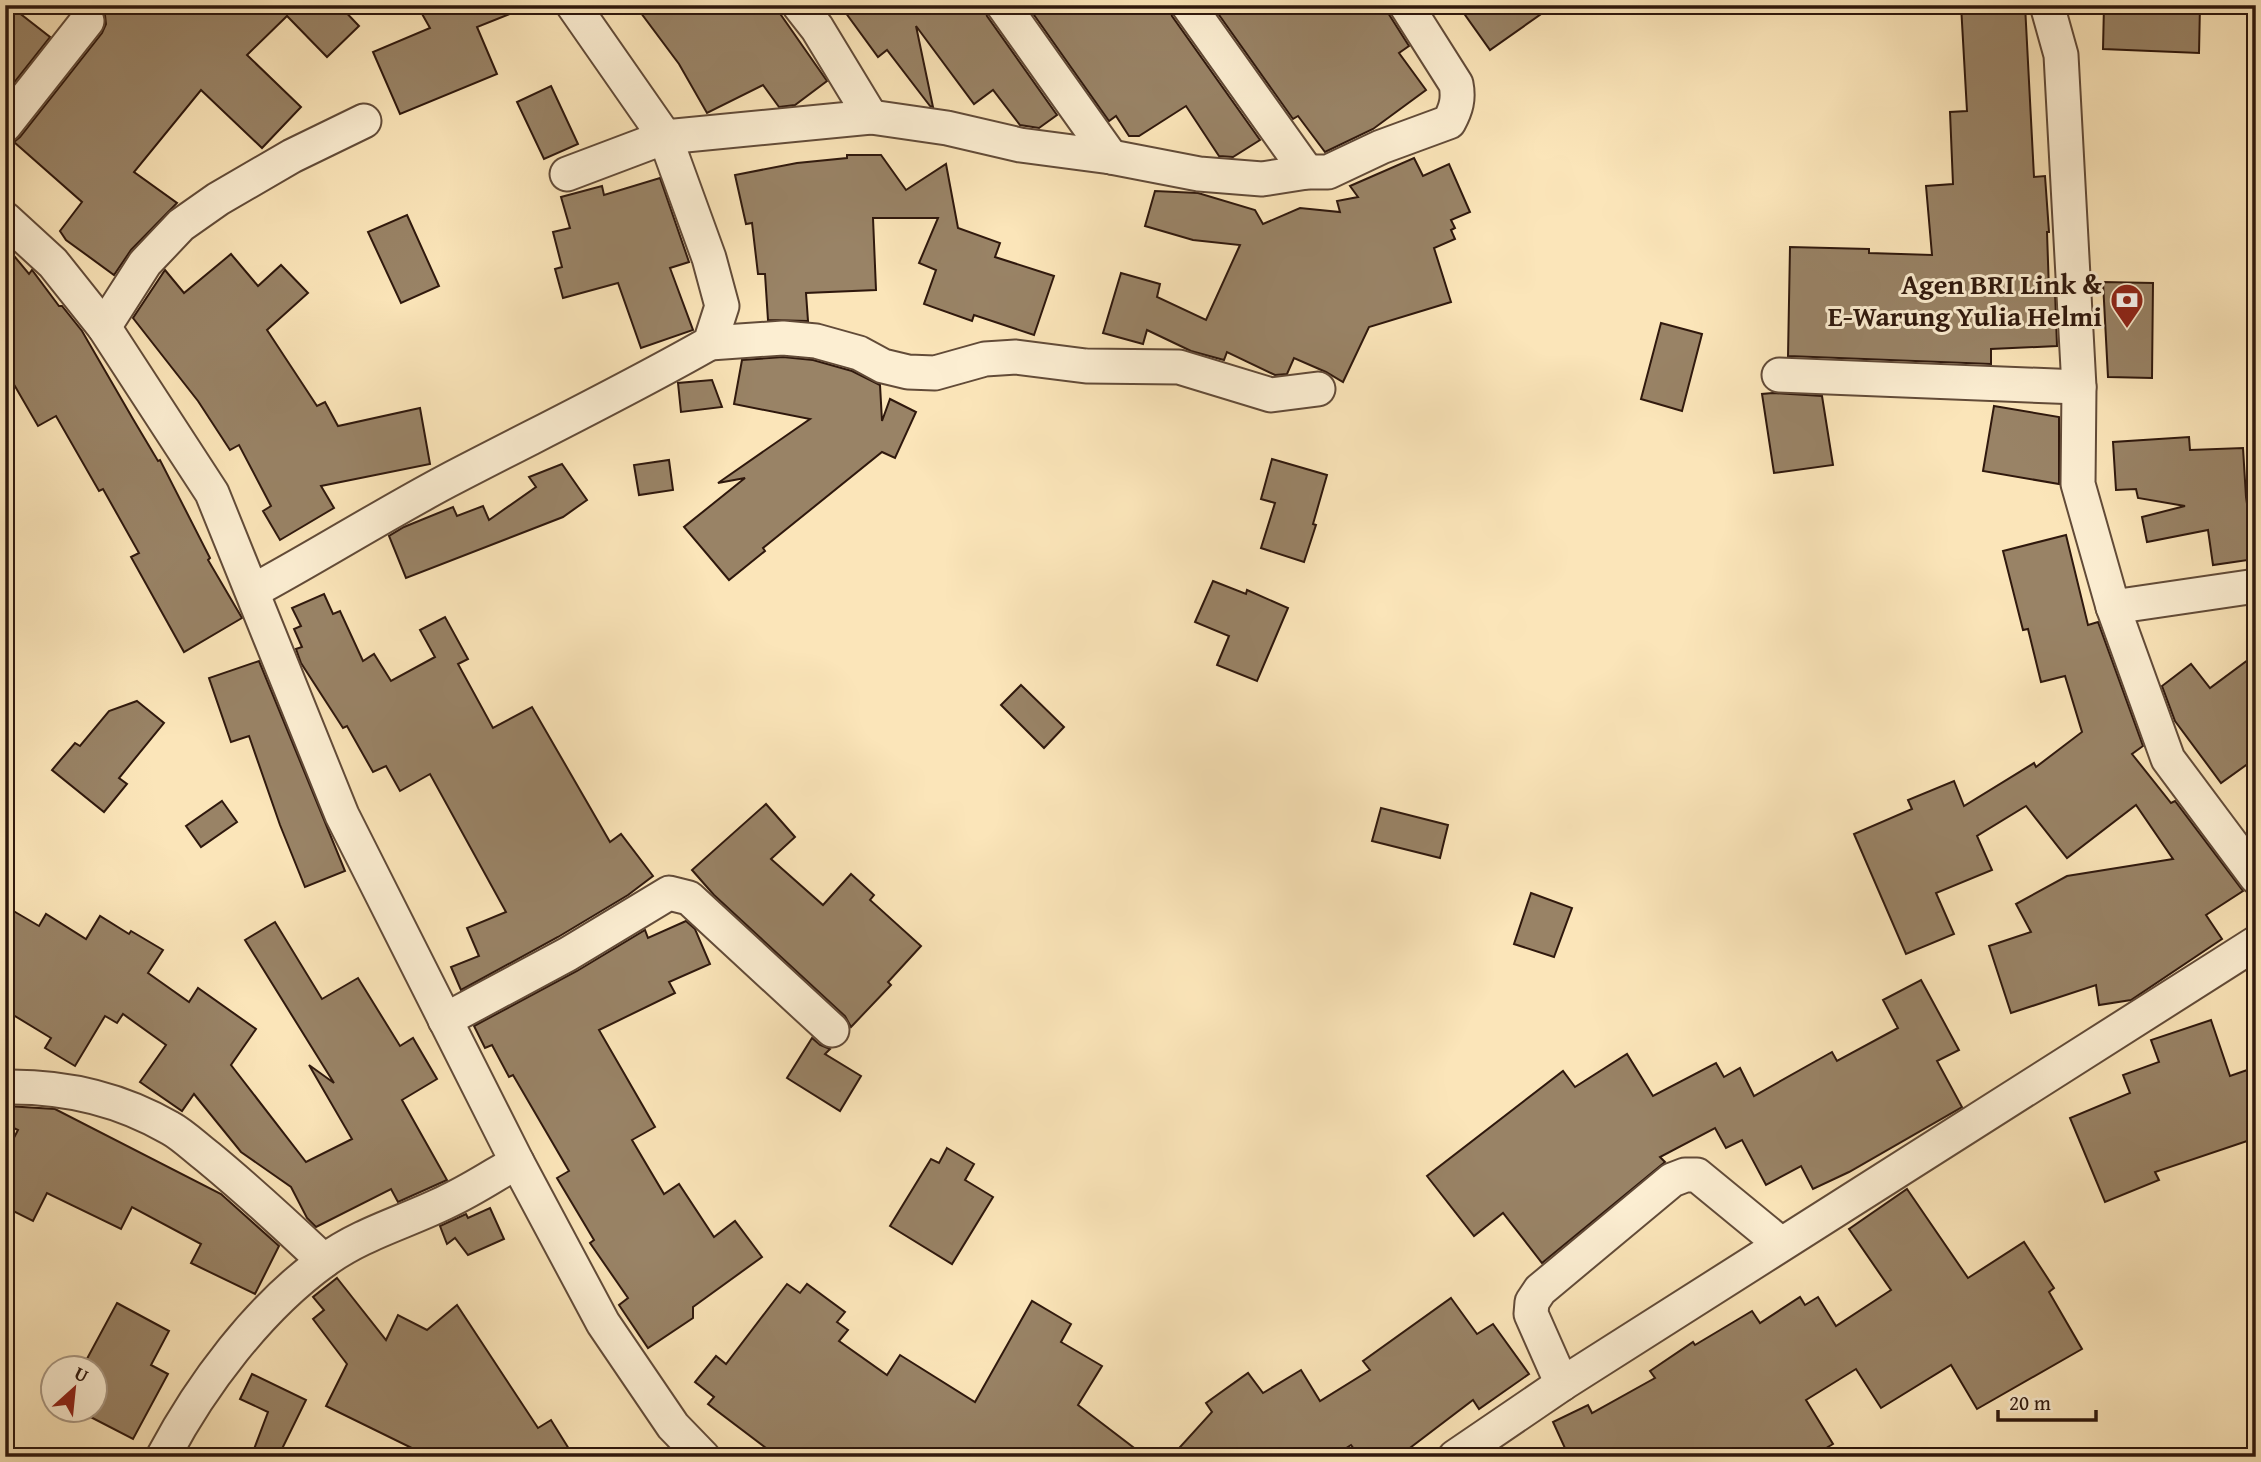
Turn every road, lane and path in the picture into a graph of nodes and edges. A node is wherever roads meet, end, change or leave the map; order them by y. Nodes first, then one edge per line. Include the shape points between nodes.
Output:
1 (573, 5) edge
2 (799, 5) edge
3 (1003, 5) edge
4 (1188, 5) edge
5 (1406, 5) edge
6 (2047, 5) edge
7 (86, 21) dead end
8 (871, 117) junction
9 (364, 121) dead end
10 (5, 125) edge
11 (665, 137) junction
12 (1111, 157) junction
13 (1307, 172) junction
14 (567, 174) dead end
15 (5, 219) edge
16 (104, 327) junction
17 (710, 342) junction
18 (1779, 375) dead end
19 (2079, 387) junction
20 (1318, 389) dead end
21 (2256, 586) edge
22 (253, 591) junction
23 (2113, 607) junction
24 (2256, 877) edge
25 (2256, 943) edge
26 (445, 1020) junction
27 (832, 1030) dead end
28 (5, 1087) edge
29 (517, 1162) junction
30 (1781, 1244) junction
31 (324, 1261) junction
32 (1562, 1384) junction
33 (163, 1457) edge
34 (703, 1457) edge
35 (1455, 1457) edge

1 - 11 street
2 - 8 street
3 - 12 street
4 - 13 street
5 - 13 street via 1456,84 1458,97 1449,122 1328,172
6 - 19 street via 2061,55
7 - 10 street
8 - 11 street
8 - 12 street
9 - 16 street via 292,156 181,225 145,262
11 - 14 street
11 - 17 street via 722,306
12 - 13 street via 1199,174 1262,179
15 - 16 street via 52,263
16 - 22 street via 212,493
17 - 20 street via 816,341 908,372 935,373 985,359 1016,358 1086,366 1179,367 1270,395
17 - 22 street via 356,530
18 - 19 street
19 - 23 street via 2078,484
21 - 23 street
22 - 26 street via 342,815
23 - 24 street via 2168,759
25 - 30 street
26 - 27 street via 669,893 689,898
26 - 29 street
28 - 31 street via 36,1086 92,1096 172,1128
29 - 31 street
29 - 34 street via 603,1323 673,1426
30 - 32 street
30 - 32 street via 1697,1175 1672,1180 1540,1290 1532,1302 1531,1314
31 - 33 street via 266,1312 226,1358 183,1419
32 - 35 street

